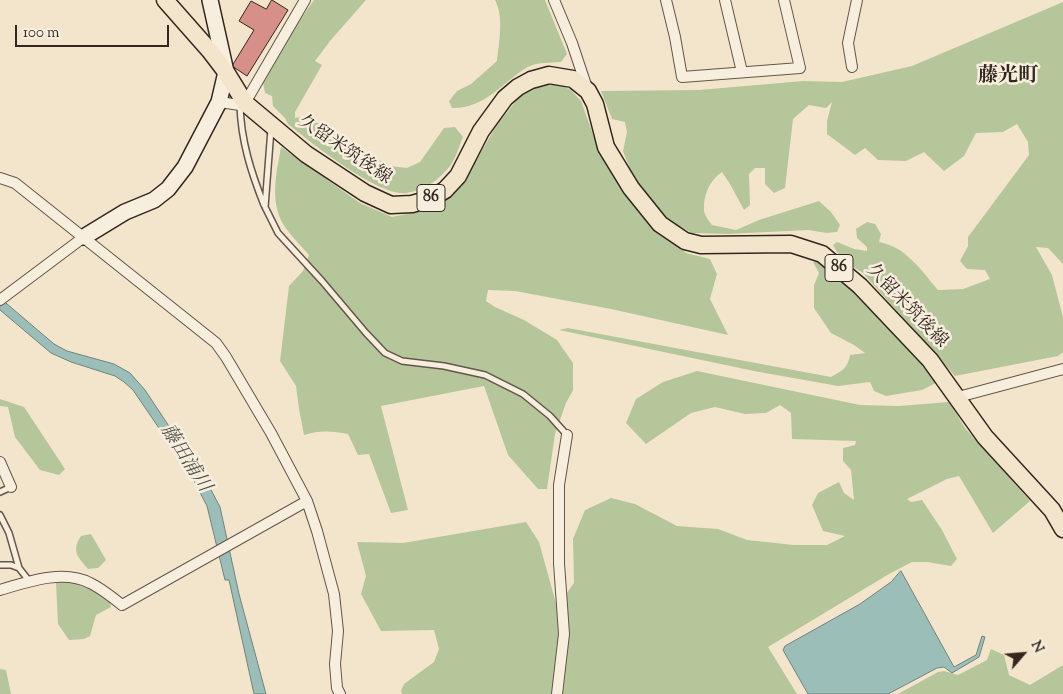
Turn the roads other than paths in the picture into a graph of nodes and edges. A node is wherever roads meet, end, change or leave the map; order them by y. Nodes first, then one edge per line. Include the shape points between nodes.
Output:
1 (165, 0) edge
2 (210, 0) edge
3 (305, 0) edge
4 (554, 0) edge
5 (666, 0) edge
6 (726, 0) edge
7 (784, 0) edge
8 (857, 0) edge
9 (852, 67) dead end
10 (226, 72) junction
11 (742, 72) junction
12 (588, 91) junction
13 (219, 102) junction
14 (243, 104) junction
15 (271, 126) junction
16 (0, 178) edge
17 (265, 207) junction
18 (84, 237) junction
19 (0, 300) edge
20 (1063, 370) edge
21 (958, 397) junction
22 (567, 435) joint
23 (0, 462) edge
24 (11, 487) joint
25 (0, 492) edge
26 (307, 501) junction
27 (1057, 509) edge
28 (0, 515) edge
29 (1063, 529) edge
30 (0, 565) edge
31 (19, 568) junction
32 (30, 582) junction
33 (0, 590) edge
34 (340, 694) edge
35 (556, 694) edge

1 - 10 main road, 久留米筑後線 / 86
2 - 10 street
3 - 14 street
4 - 12 street
5 - 11 street via 682,77
6 - 11 street
7 - 11 street via 800,68
8 - 9 street via 848,43
10 - 13 street
10 - 14 main road, 久留米筑後線 / 86
12 - 15 main road, 久留米筑後線 / 86 via 573,79 549,75 518,87 505,98 481,131 458,176 445,190 412,204 391,205 365,193
12 - 21 main road, 久留米筑後線 / 86 via 595,104 606,147 631,188 660,224 685,241 701,244 791,244 822,254 867,292 930,360
13 - 14 street
13 - 18 street via 185,167 168,189 154,200
14 - 15 main road, 久留米筑後線 / 86
14 - 17 lane via 241,127 244,147
15 - 17 lane
16 - 18 street via 15,183
17 - 22 lane via 278,233 385,352 402,361 485,375 523,394
18 - 19 street
18 - 26 street via 216,343 271,433
20 - 21 street
21 - 27 main road, 久留米筑後線 / 86 via 985,437
22 - 35 street via 559,485 559,563 564,634
23 - 24 street
24 - 25 lane
26 - 32 street via 122,604 90,583 72,576
26 - 34 street via 334,594 338,631 335,664
27 - 29 main road, 久留米筑後線 / 86
28 - 31 lane
30 - 31 lane
31 - 32 lane
32 - 33 street

